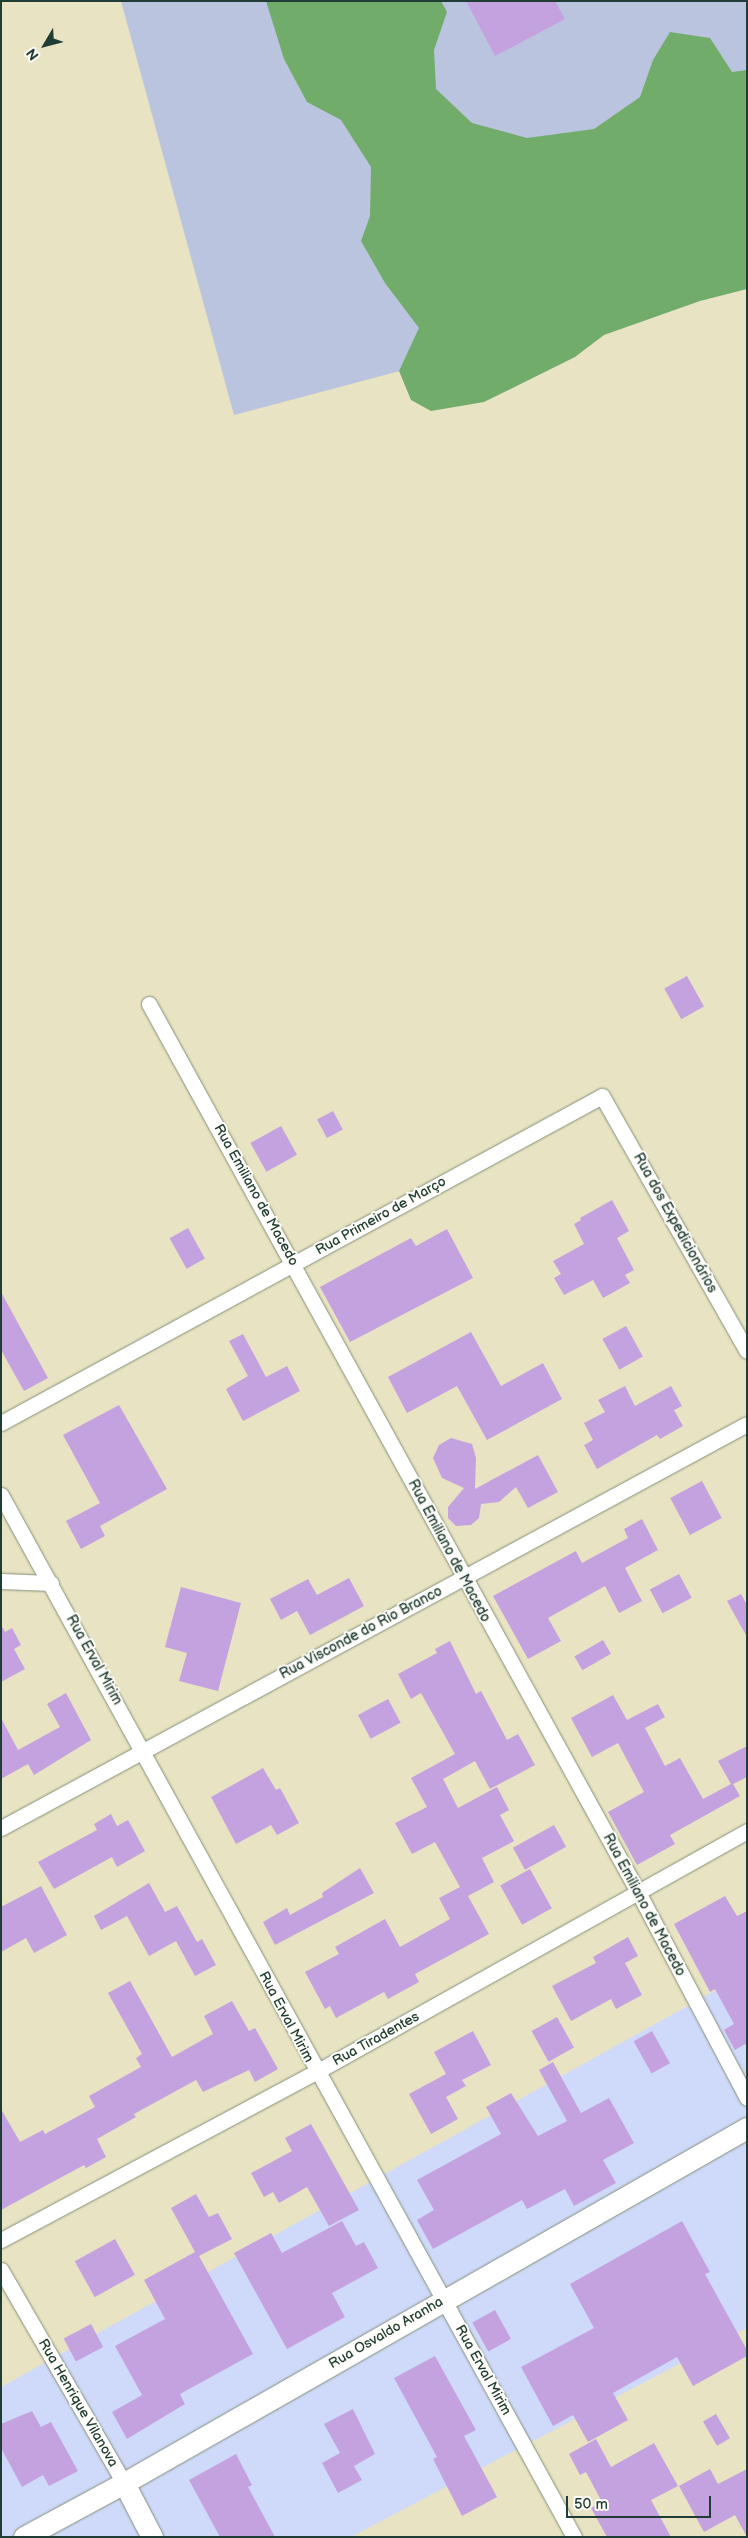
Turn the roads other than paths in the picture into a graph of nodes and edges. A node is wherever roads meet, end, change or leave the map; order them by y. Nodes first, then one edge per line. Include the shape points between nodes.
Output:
1 (149, 1004) dead end
2 (602, 1096) joint
3 (294, 1264) junction
4 (747, 1351) edge
5 (1, 1423) edge
6 (747, 1424) edge
7 (1, 1495) edge
8 (462, 1578) junction
9 (1, 1581) edge
10 (51, 1583) junction
11 (144, 1750) junction
12 (1, 1828) edge
13 (747, 1831) edge
14 (638, 1892) junction
15 (316, 2072) junction
16 (747, 2098) edge
17 (747, 2128) edge
18 (1, 2240) edge
19 (1, 2270) edge
20 (444, 2299) junction
21 (124, 2483) junction
22 (24, 2537) edge
23 (152, 2537) edge
24 (574, 2537) edge

1 - 3 street, Rua Emiliano de Macedo
2 - 3 street, Rua Primeiro de Março
2 - 4 street, Rua dos Expedicionários
3 - 5 street, Rua Primeiro de Março
3 - 8 street, Rua Emiliano de Macedo
6 - 8 street, Rua Visconde do Rio Branco
7 - 10 street, Rua Erval Mirim
8 - 11 street, Rua Visconde do Rio Branco
8 - 14 street, Rua Emiliano de Macedo
9 - 10 street
10 - 11 street, Rua Erval Mirim
11 - 12 street, Rua Visconde do Rio Branco
11 - 15 street, Rua Erval Mirim
13 - 14 street, Rua Tiradentes
14 - 15 street, Rua Tiradentes
14 - 16 street, Rua Emiliano de Macedo
15 - 18 street, Rua Tiradentes
15 - 20 street, Rua Erval Mirim
17 - 20 main road, Rua Osvaldo Aranha
19 - 21 street, Rua Henrique Vilanova
20 - 21 main road, Rua Osvaldo Aranha
20 - 24 street, Rua Erval Mirim
21 - 22 main road, Rua Osvaldo Aranha
21 - 23 main road, Rua Henrique Vilanova

